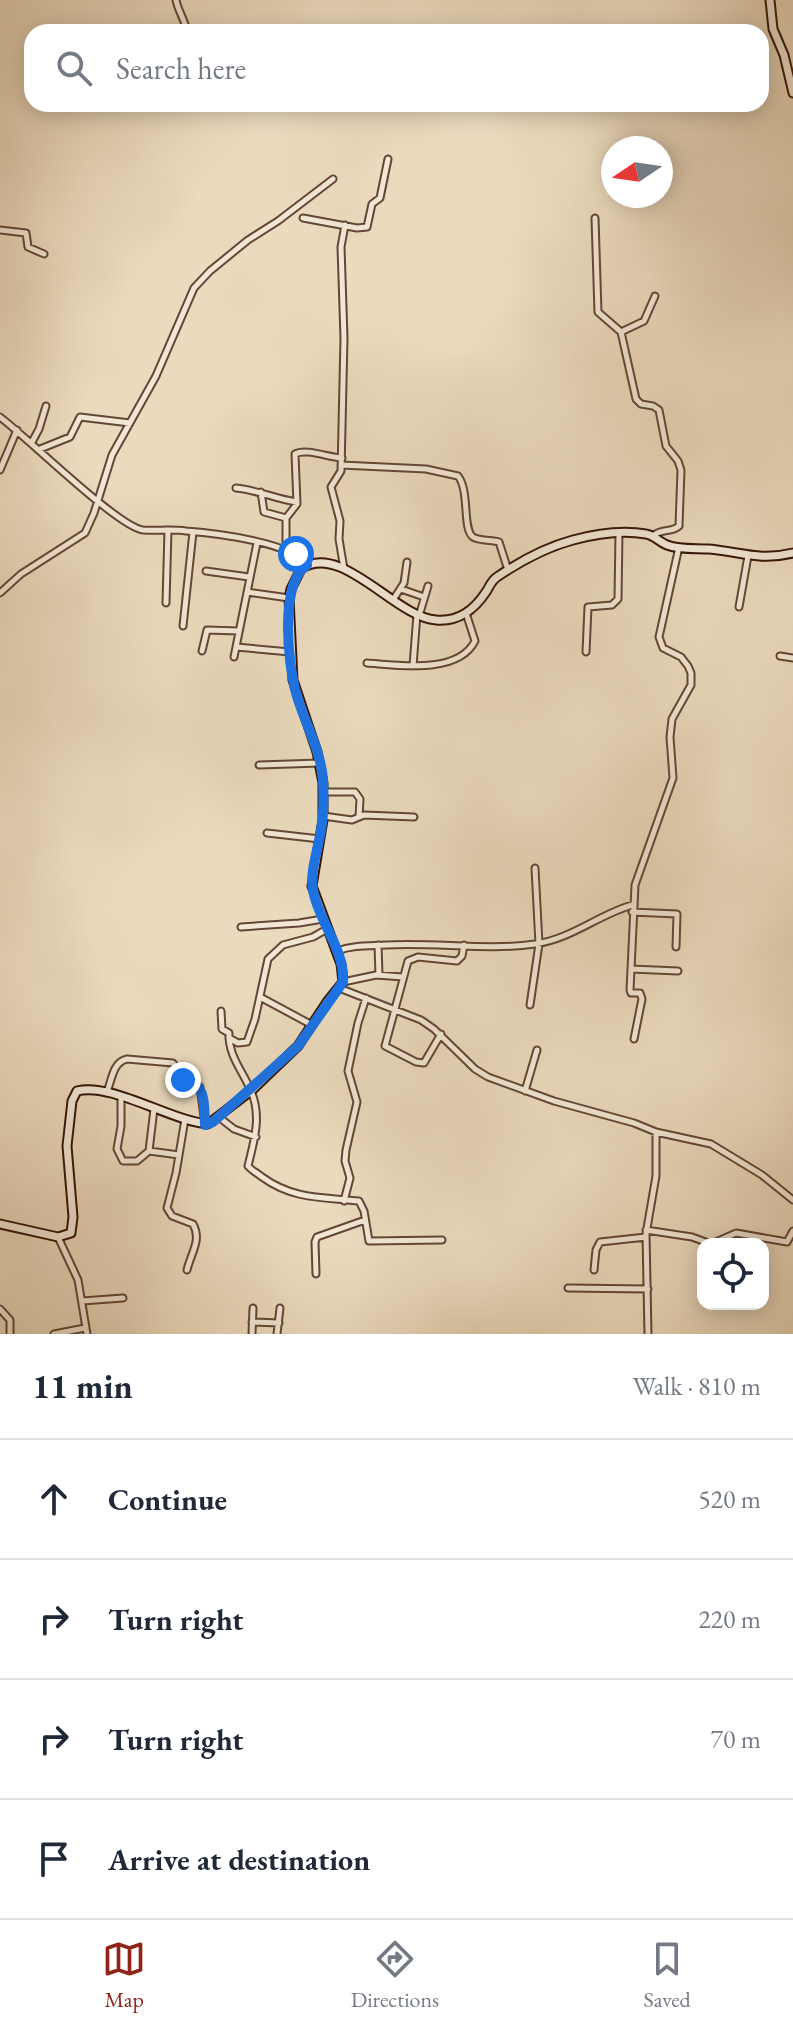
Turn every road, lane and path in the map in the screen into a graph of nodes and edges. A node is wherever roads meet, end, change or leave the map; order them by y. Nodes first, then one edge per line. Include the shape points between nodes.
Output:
1 (176, 0) edge
2 (770, 0) edge
3 (186, 24) edge
4 (793, 93) edge
5 (388, 159) dead end
6 (333, 179) dead end
7 (303, 218) dead end
8 (595, 218) dead end
9 (345, 225) junction
10 (0, 230) edge
11 (44, 254) dead end
12 (655, 296) dead end
13 (621, 332) junction
14 (46, 406) dead end
15 (0, 417) edge
16 (130, 423) junction
17 (17, 430) junction
18 (32, 442) junction
19 (40, 449) junction
20 (342, 461) junction
21 (0, 470) edge
22 (236, 488) dead end
23 (261, 491) junction
24 (297, 502) junction
25 (101, 503) junction
26 (286, 518) junction
27 (168, 530) junction
28 (193, 532) junction
29 (619, 533) junction
30 (653, 536) junction
31 (257, 543) junction
32 (679, 547) junction
33 (286, 550) junction
34 (793, 553) edge
35 (748, 556) junction
36 (407, 562) dead end
37 (307, 565) junction
38 (344, 569) junction
39 (206, 571) dead end
40 (508, 571) junction
41 (249, 577) junction
42 (428, 586) dead end
43 (401, 589) junction
44 (247, 592) junction
45 (0, 593) edge
46 (424, 597) junction
47 (289, 598) junction
48 (393, 600) junction
49 (166, 603) dead end
50 (739, 607) dead end
51 (466, 613) junction
52 (418, 615) junction
53 (183, 626) dead end
54 (239, 631) junction
55 (236, 647) junction
56 (202, 651) dead end
57 (290, 652) junction
58 (586, 652) dead end
59 (780, 656) dead end
60 (234, 657) dead end
61 (793, 658) edge
62 (367, 663) dead end
63 (413, 666) junction
64 (320, 763) junction
65 (259, 765) dead end
66 (323, 792) junction
67 (323, 816) junction
68 (359, 817) junction
69 (414, 817) dead end
70 (267, 833) dead end
71 (320, 839) junction
72 (535, 868) dead end
73 (632, 908) junction
74 (323, 919) junction
75 (241, 927) dead end
76 (327, 929) junction
77 (411, 943) junction
78 (539, 944) junction
79 (378, 945) junction
80 (464, 945) junction
81 (676, 947) dead end
82 (337, 951) junction
83 (412, 959) junction
84 (631, 969) junction
85 (678, 971) dead end
86 (379, 975) junction
87 (403, 977) junction
88 (341, 985) junction
89 (260, 997) junction
90 (366, 998) junction
91 (530, 1005) dead end
92 (395, 1010) junction
93 (221, 1011) dead end
94 (313, 1025) junction
95 (441, 1034) junction
96 (229, 1038) junction
97 (634, 1039) dead end
98 (537, 1050) dead end
99 (251, 1091) junction
100 (525, 1091) junction
101 (107, 1093) junction
102 (121, 1097) junction
103 (154, 1109) junction
104 (185, 1118) junction
105 (220, 1118) junction
106 (205, 1125) junction
107 (656, 1132) junction
108 (256, 1137) junction
109 (149, 1151) junction
110 (179, 1155) junction
111 (793, 1200) edge
112 (344, 1201) junction
113 (365, 1220) junction
114 (0, 1224) edge
115 (793, 1231) edge
116 (646, 1233) junction
117 (58, 1237) junction
118 (442, 1240) dead end
119 (187, 1270) dead end
120 (594, 1270) dead end
121 (316, 1274) dead end
122 (568, 1288) dead end
123 (648, 1289) junction
124 (123, 1298) dead end
125 (82, 1301) junction
126 (253, 1308) dead end
127 (280, 1308) dead end
128 (0, 1309) edge
129 (252, 1322) junction
130 (279, 1323) junction
131 (86, 1331) edge
132 (10, 1334) edge
133 (18, 1334) edge
134 (54, 1334) edge
135 (252, 1334) edge
136 (277, 1334) edge
137 (648, 1334) edge

1 - 3 street
2 - 4 street
5 - 9 street via 368,225
6 - 16 street via 248,240 194,288
7 - 9 street
8 - 13 street via 598,312
9 - 20 street
10 - 11 street via 26,233 28,247
12 - 13 street via 644,321
13 - 30 street via 636,399 659,410 666,446 681,470 679,526
14 - 18 street
15 - 17 street
16 - 19 street via 80,417 70,437
16 - 25 street via 112,455
17 - 18 street
17 - 21 street
18 - 19 street
19 - 25 street
20 - 24 street via 296,452
20 - 38 street via 340,476 331,487
20 - 40 street via 458,476 466,493 471,535 499,542
22 - 23 street
23 - 24 street
23 - 26 street via 264,512
24 - 26 street
25 - 27 street via 134,527
25 - 45 street via 85,533
26 - 33 street
27 - 28 street
27 - 49 street
28 - 31 street
28 - 53 street
29 - 30 street
29 - 40 street via 570,541
29 - 58 street via 618,599 612,605 588,607
30 - 32 street
31 - 33 street
31 - 41 street
32 - 35 street
32 - 73 street via 659,637 663,648 688,666 691,685 672,719 673,778 635,885
33 - 37 street
34 - 35 street
35 - 50 street
36 - 43 street
37 - 38 street
37 - 47 street via 298,572
38 - 48 street
39 - 41 street
40 - 51 street via 494,579
41 - 44 street
42 - 46 street
43 - 46 street
43 - 48 street
44 - 47 street
44 - 54 street
46 - 52 street
47 - 57 street
48 - 52 street
51 - 52 street via 447,620
51 - 63 street via 472,647 438,664
52 - 63 street
54 - 55 street
54 - 56 street via 207,630
55 - 57 street
55 - 60 street
57 - 64 street via 297,696
59 - 61 street
62 - 63 street
64 - 65 street
64 - 66 street
66 - 67 street
66 - 68 street via 355,792
67 - 68 street
67 - 71 street
68 - 69 street
70 - 71 street
71 - 74 street via 312,878
72 - 78 street
73 - 78 street via 604,914
73 - 81 street via 677,914
73 - 84 street
74 - 75 street
74 - 76 street
76 - 82 street
76 - 89 street via 275,950
77 - 79 street
77 - 80 street
77 - 83 street
78 - 80 street
78 - 91 street
79 - 82 street
79 - 86 street
80 - 83 street via 457,961
82 - 88 street
83 - 87 street
84 - 85 street
84 - 97 street via 630,990 642,996
86 - 87 street
86 - 88 street
87 - 92 street
88 - 90 street
88 - 94 street
89 - 94 street
89 - 96 street via 247,1042
90 - 92 street
90 - 112 street via 348,1071 357,1102 346,1150 350,1178
92 - 95 street
92 - 95 street via 385,1041 390,1050 424,1063
93 - 96 street via 221,1026
94 - 99 street
95 - 100 street via 475,1069
96 - 99 street
98 - 100 street
99 - 105 street
99 - 108 street
100 - 107 street
101 - 102 street
101 - 106 street via 120,1060 173,1063 181,1078 200,1087
101 - 117 street via 84,1090 73,1095 67,1146 73,1227 68,1236
102 - 103 street
102 - 109 street via 117,1154 131,1162
103 - 104 street
103 - 109 street
104 - 106 street
104 - 110 street
105 - 106 street
105 - 108 street
107 - 111 street via 711,1144
107 - 116 street via 656,1176
108 - 112 street via 251,1170 278,1188
109 - 110 street
110 - 119 street via 167,1208 197,1232
112 - 113 street via 359,1201
113 - 118 street via 369,1241
113 - 121 street via 317,1237
114 - 117 street
115 - 116 street via 787,1242 736,1233 711,1244
116 - 120 street via 600,1242
116 - 123 street
117 - 125 street
122 - 123 street
123 - 137 street
124 - 125 street
125 - 131 street
126 - 129 street
127 - 130 street
128 - 132 street via 10,1320
129 - 130 street
129 - 135 street
130 - 136 street
131 - 134 street
132 - 133 street

